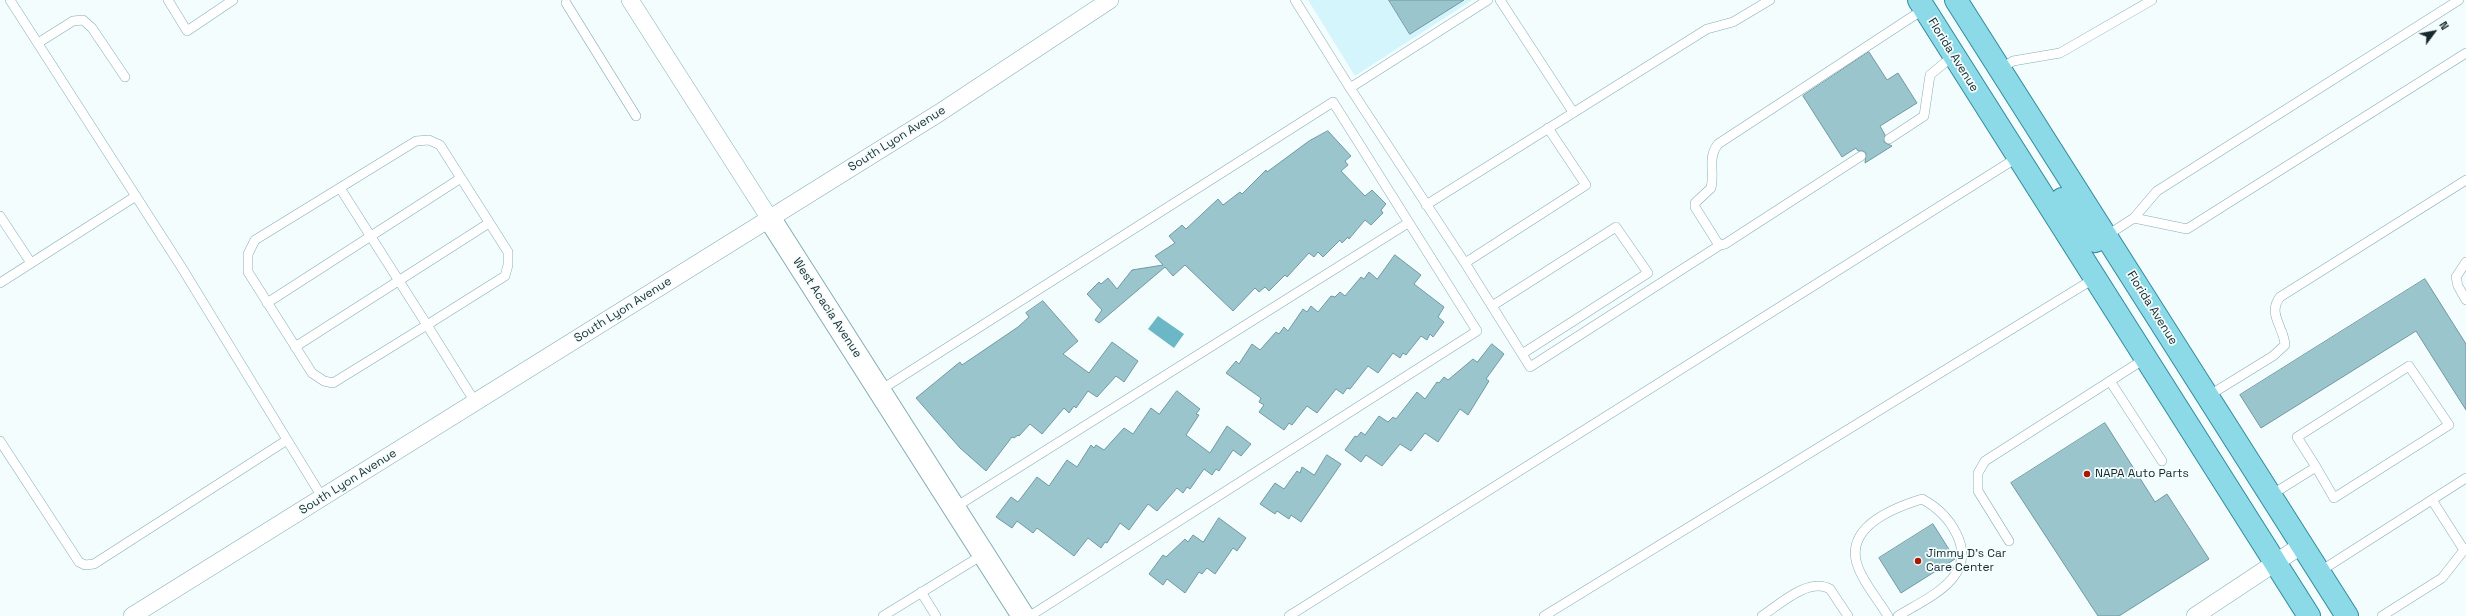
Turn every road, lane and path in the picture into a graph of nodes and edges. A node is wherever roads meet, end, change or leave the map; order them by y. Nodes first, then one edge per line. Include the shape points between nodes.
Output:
1 (10, 0) edge
2 (168, 0) edge
3 (233, 0) edge
4 (630, 0) edge
5 (1110, 0) edge
6 (1295, 0) edge
7 (1488, 0) edge
8 (1500, 0) edge
9 (1770, 0) edge
10 (1956, 0) edge
11 (2152, 0) edge
12 (2459, 0) edge
13 (567, 1) edge
14 (1922, 4) edge
15 (38, 43) junction
16 (2466, 53) edge
17 (1954, 55) junction
18 (2000, 69) junction
19 (125, 77) dead end
20 (1350, 88) junction
21 (1573, 112) junction
22 (636, 116) dead end
23 (1548, 128) junction
24 (1889, 139) dead end
25 (1861, 156) dead end
26 (2018, 157) junction
27 (461, 178) junction
28 (2466, 180) edge
29 (340, 188) junction
30 (136, 196) junction
31 (1426, 205) junction
32 (0, 216) edge
33 (2134, 218) junction
34 (770, 219) junction
35 (490, 222) junction
36 (1408, 223) junction
37 (2106, 236) junction
38 (370, 237) junction
39 (1720, 245) junction
40 (2466, 262) edge
41 (31, 263) junction
42 (1464, 263) junction
43 (2095, 278) junction
44 (399, 281) junction
45 (0, 283) edge
46 (2466, 300) edge
47 (268, 303) junction
48 (1492, 306) junction
49 (427, 325) junction
50 (295, 347) junction
51 (1522, 354) junction
52 (2146, 358) junction
53 (2110, 381) junction
54 (879, 391) junction
55 (2208, 396) junction
56 (475, 402) junction
57 (287, 440) junction
58 (0, 441) edge
59 (2162, 461) dead end
60 (2316, 467) junction
61 (2466, 478) edge
62 (2271, 495) junction
63 (322, 497) junction
64 (2432, 500) junction
65 (954, 508) junction
66 (2009, 541) dead end
67 (2302, 545) junction
68 (2465, 549) edge
69 (984, 554) junction
70 (2275, 563) junction
71 (2320, 572) junction
72 (922, 592) junction
73 (132, 616) edge
74 (883, 616) edge
75 (936, 616) edge
76 (1023, 616) edge
77 (1030, 616) edge
78 (1289, 616) edge
79 (1544, 616) edge
80 (1762, 616) edge
81 (1848, 616) edge
82 (1888, 616) edge
83 (1898, 616) edge
84 (2195, 616) edge
85 (2309, 616) edge
86 (2347, 616) edge
87 (2382, 616) edge

1 - 15 lane
2 - 3 lane via 187,30
4 - 34 street, West Acacia Avenue
5 - 34 street, South Lyon Avenue
6 - 20 lane
7 - 20 lane
8 - 21 lane
9 - 21 lane via 1733,22 1708,29
10 - 18 main road, Florida Avenue
11 - 18 lane via 2060,53 2013,61
12 - 33 lane via 2157,191
13 - 22 lane
14 - 17 main road, Florida Avenue
14 - 37 main road via 1975,65 2081,227 2095,241
14 - 39 lane via 1718,144 1713,150 1711,161 1711,188 1694,207
15 - 19 lane via 73,21 83,20 92,28
15 - 30 lane
16 - 33 lane via 2187,229
17 - 24 lane via 1930,75 1924,116
17 - 26 main road, Florida Avenue
18 - 37 main road, Florida Avenue
20 - 31 lane
21 - 23 lane
23 - 31 lane
23 - 42 lane via 1586,185
25 - 39 lane via 1731,241
26 - 43 main road, Florida Avenue
26 - 78 lane
27 - 29 lane via 440,145 429,140 416,141
27 - 35 lane
27 - 38 lane
28 - 55 lane via 2280,297 2275,303 2274,316 2284,335 2285,345 2273,356
29 - 38 lane
29 - 47 lane via 255,240 248,254 248,272
30 - 41 lane
30 - 57 lane
31 - 42 lane
32 - 41 lane
33 - 37 lane
34 - 54 street, West Acacia Avenue
34 - 56 street, South Lyon Avenue
35 - 44 lane
35 - 49 lane via 508,252 508,265 504,276
36 - 54 lane via 1333,102
36 - 65 lane
36 - 77 lane via 1477,331
37 - 55 main road, Florida Avenue
38 - 44 lane
38 - 47 lane
39 - 51 lane via 1530,367
40 - 46 lane via 2456,277
41 - 45 lane
42 - 48 lane
43 - 52 main road, Florida Avenue
43 - 79 lane
44 - 49 lane
44 - 50 lane
47 - 50 lane
48 - 51 lane
48 - 51 lane via 1616,227 1648,274
49 - 50 lane via 333,383 324,381 312,373
49 - 56 lane
52 - 53 lane
52 - 70 main road, Florida Avenue
53 - 59 lane
53 - 66 lane via 1985,461 1978,473 1978,491
54 - 65 street, West Acacia Avenue
55 - 62 main road, Florida Avenue
56 - 63 street, South Lyon Avenue
57 - 58 lane via 94,564 85,566 79,562
57 - 63 lane
60 - 60 lane via 2334,498 2449,425 2409,366 2297,437
60 - 62 lane
61 - 64 lane
62 - 67 main road, Florida Avenue
63 - 73 street, South Lyon Avenue
64 - 68 lane
64 - 71 lane
65 - 69 street, West Acacia Avenue
67 - 70 street
67 - 71 main road, Florida Avenue
68 - 87 lane via 2442,578
69 - 72 lane
69 - 76 street, West Acacia Avenue
70 - 84 street
70 - 85 main road, Florida Avenue
71 - 86 main road, Florida Avenue
72 - 74 lane
72 - 75 lane
80 - 81 lane via 1806,588 1816,585 1830,589
82 - 83 lane via 1862,574 1856,561 1855,546 1862,534 1889,510 1922,499 1937,507 1953,526 1962,544 1962,564 1955,577 1938,592

